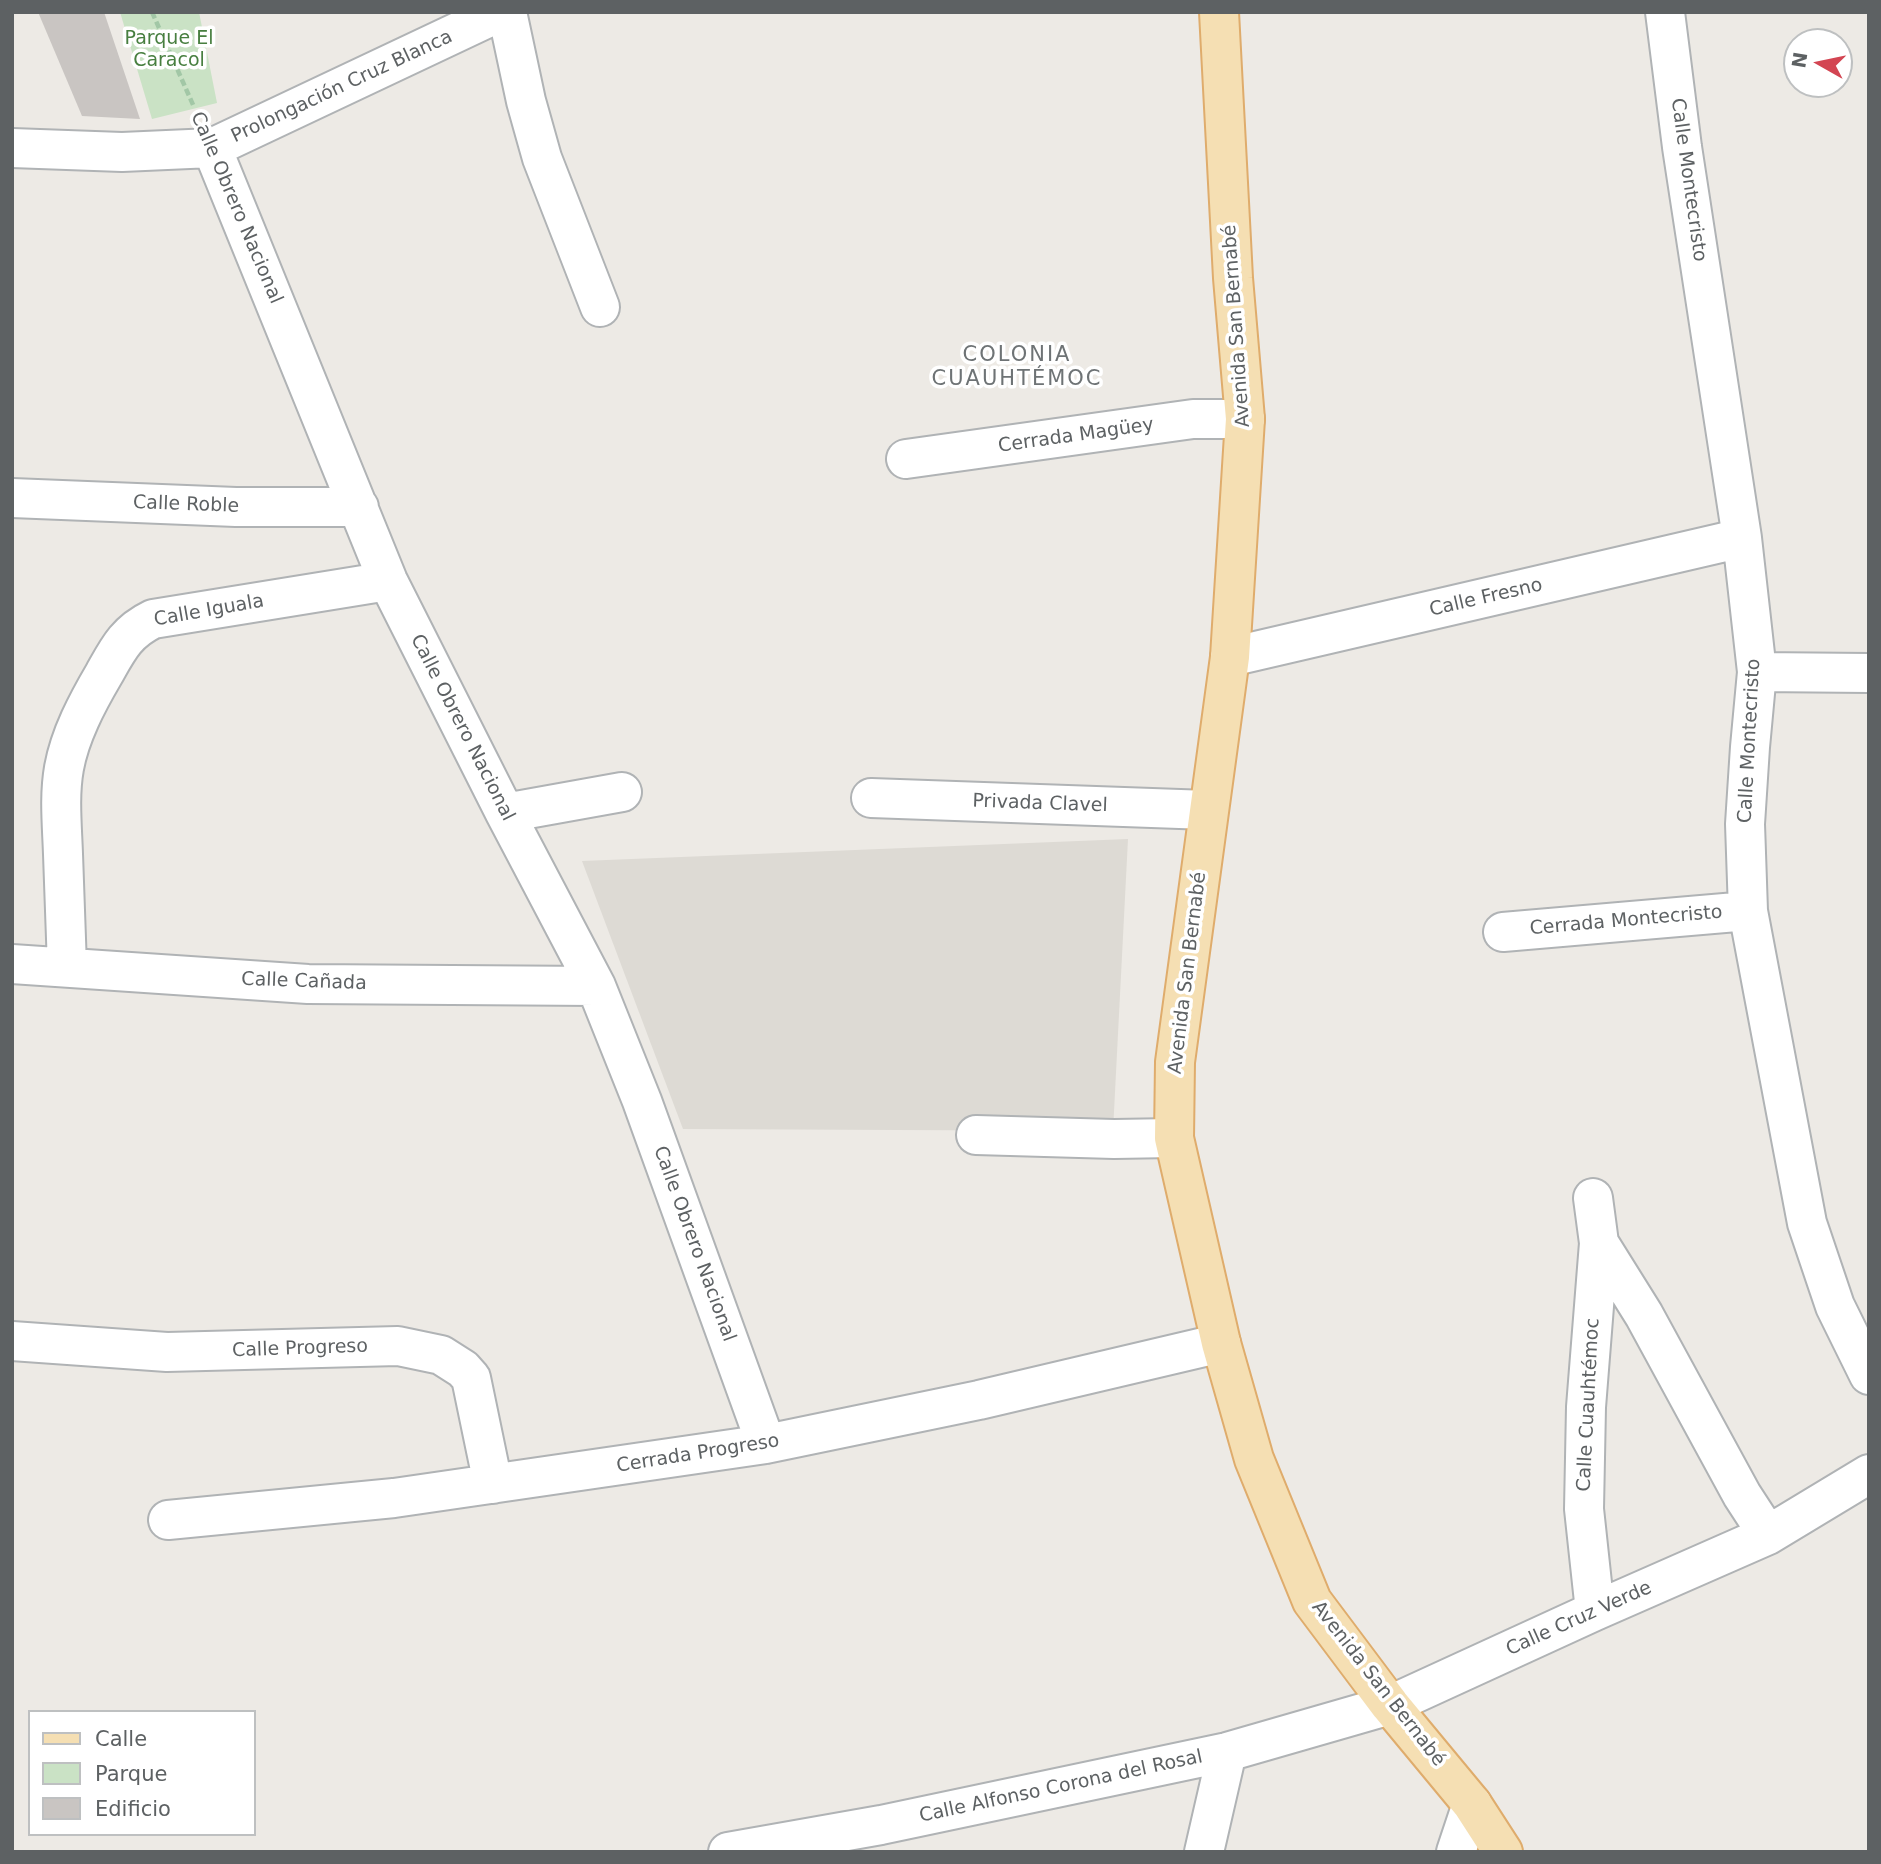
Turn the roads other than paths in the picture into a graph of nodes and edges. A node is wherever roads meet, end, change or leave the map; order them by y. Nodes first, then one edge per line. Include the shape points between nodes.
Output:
1 (500, 12) edge
2 (507, 12) edge
3 (1219, 12) edge
4 (1665, 12) edge
5 (12, 148) edge
6 (212, 148) junction
7 (600, 307) dead end
8 (1245, 419) junction
9 (906, 459) dead end
10 (12, 498) edge
11 (359, 507) junction
12 (1742, 538) junction
13 (388, 581) junction
14 (1230, 657) junction
15 (1757, 672) junction
16 (1869, 673) edge
17 (622, 792) dead end
18 (871, 798) dead end
19 (1208, 810) junction
20 (505, 813) junction
21 (1748, 911) junction
22 (1503, 932) dead end
23 (12, 964) edge
24 (68, 967) junction
25 (596, 986) junction
26 (976, 1135) dead end
27 (1174, 1138) junction
28 (1592, 1198) dead end
29 (1599, 1243) junction
30 (12, 1341) edge
31 (1220, 1343) junction
32 (1869, 1375) edge
33 (766, 1444) junction
34 (1869, 1474) edge
35 (493, 1484) junction
36 (168, 1520) dead end
37 (1768, 1535) junction
38 (1595, 1612) junction
39 (1390, 1705) junction
40 (1227, 1752) junction
41 (1472, 1804) junction
42 (882, 1838) edge
43 (727, 1852) edge
44 (1204, 1852) edge
45 (1456, 1852) edge
46 (1503, 1852) edge

1 - 6 street, Prolongación Cruz Blanca
2 - 7 street via 542,158
3 - 8 main road, Avenida San Bernabé
4 - 12 street, Calle Montecristo
5 - 6 street, Prolongación Cruz Blanca via 122,152
6 - 11 street, Calle Obrero Nacional
8 - 9 street, Cerrada Magüey via 1194,419
8 - 14 main road, Avenida San Bernabé
10 - 11 street, Calle Roble
11 - 13 street, Calle Obrero Nacional
12 - 14 street, Calle Fresno
12 - 15 street, Calle Montecristo
13 - 20 street, Calle Obrero Nacional
13 - 24 street, Calle Iguala via 153,619 128,635 90,698 64,767 61,805
14 - 19 main road, Avenida San Bernabé
15 - 16 street
15 - 21 street, Calle Montecristo via 1745,824
17 - 20 street
18 - 19 street, Privada Clavel
19 - 27 main road, Avenida San Bernabé via 1175,1062
20 - 25 street, Calle Obrero Nacional
21 - 22 street, Cerrada Montecristo
21 - 32 street, Calle Montecristo via 1807,1223 1835,1306
23 - 24 street, Calle Cañada
24 - 25 street, Calle Cañada via 308,985
25 - 33 street, Calle Obrero Nacional
26 - 27 street
27 - 31 main road, Avenida San Bernabé
28 - 29 street, Calle Cuauhtémoc
29 - 37 street
29 - 38 street, Calle Cuauhtémoc via 1584,1451 1584,1509
30 - 35 street, Calle Progreso via 167,1352 397,1346 441,1355 471,1378
31 - 33 street, Cerrada Progreso
31 - 39 main road, Avenida San Bernabé via 1254,1459 1312,1601
33 - 35 street, Cerrada Progreso
34 - 37 street, Calle Cruz Verde
35 - 36 street, Cerrada Progreso
37 - 38 street, Calle Cruz Verde
38 - 39 street, Calle Cruz Verde
39 - 40 street, Calle Alfonso Corona del Rosal
39 - 41 main road, Avenida San Bernabé
40 - 42 street, Calle Alfonso Corona del Rosal
40 - 44 street
41 - 45 street
41 - 46 main road, Avenida San Bernabé
42 - 43 street, Calle Alfonso Corona del Rosal

